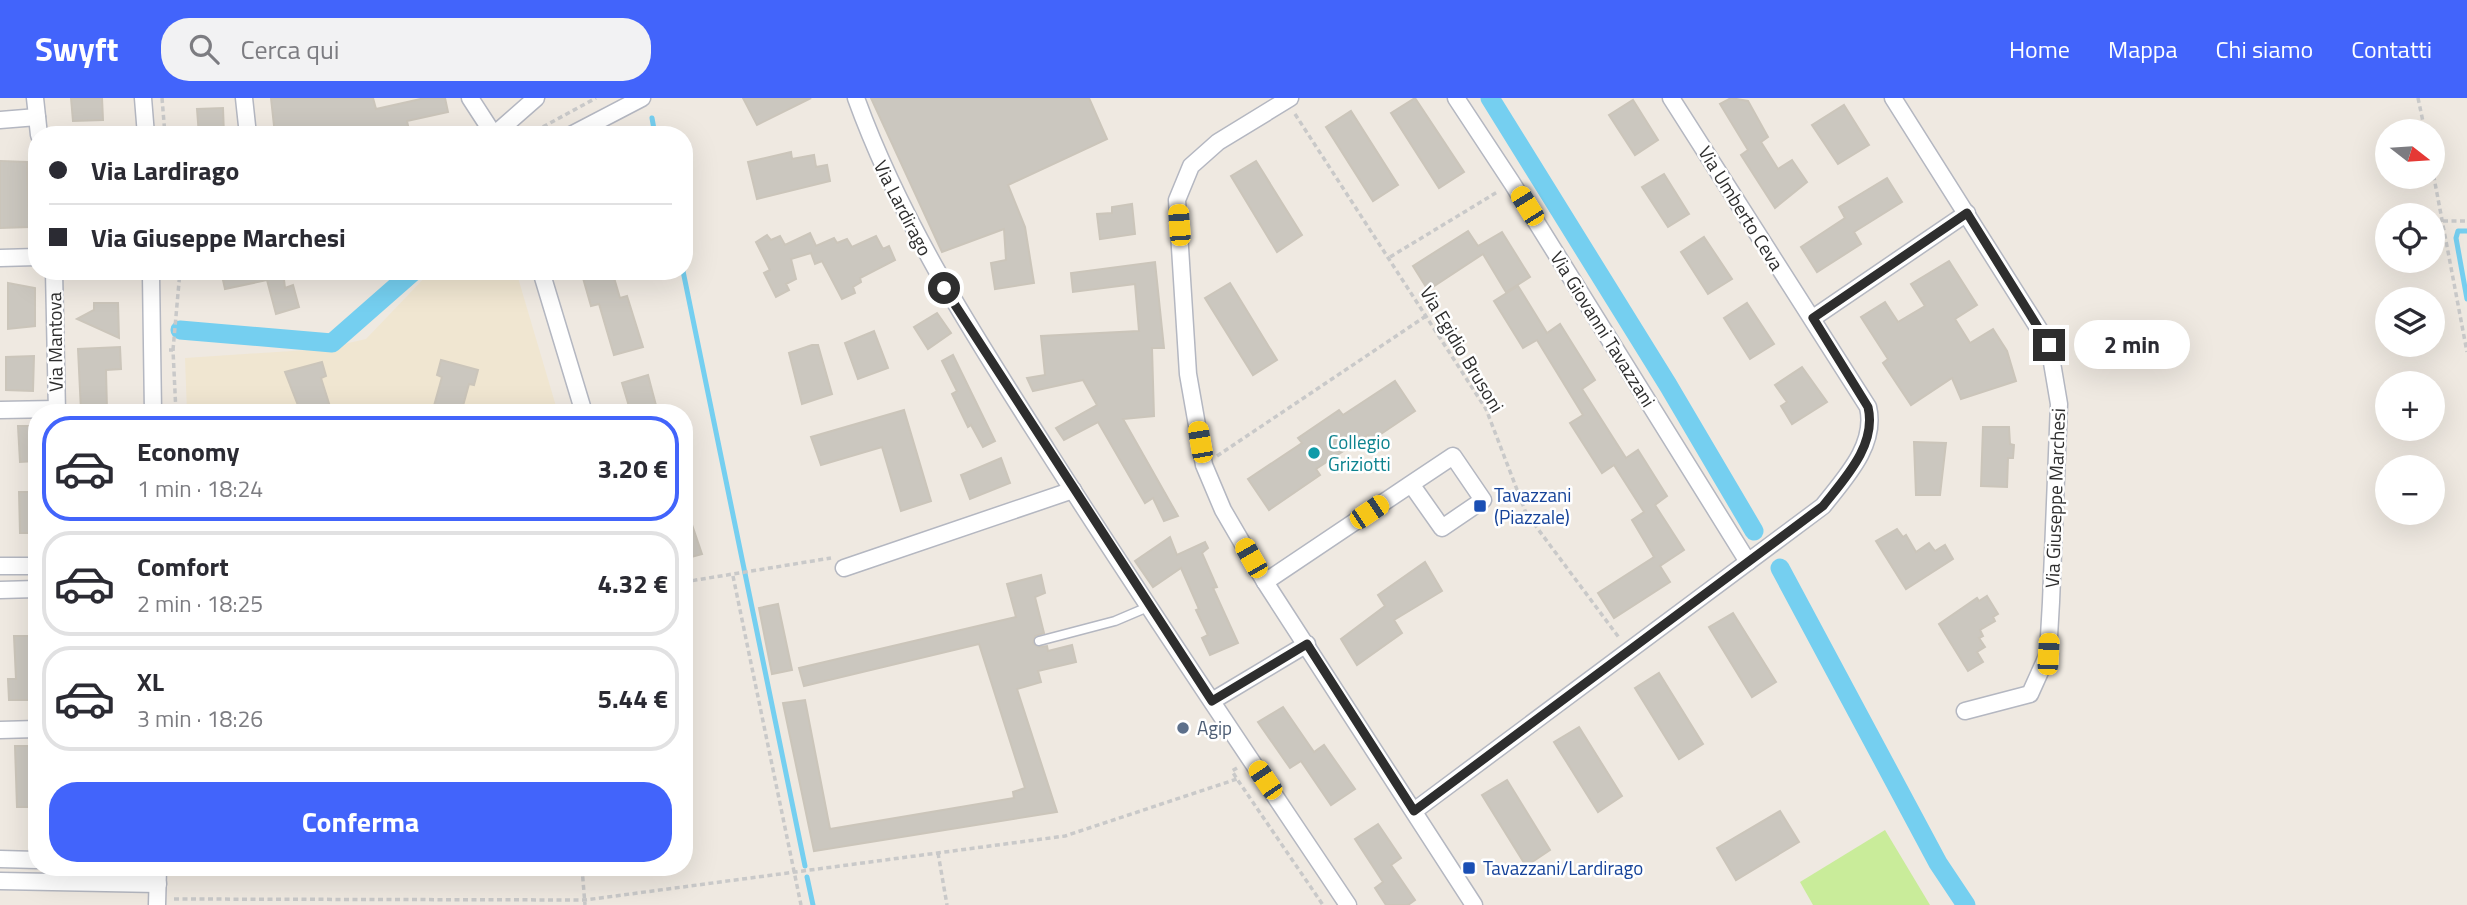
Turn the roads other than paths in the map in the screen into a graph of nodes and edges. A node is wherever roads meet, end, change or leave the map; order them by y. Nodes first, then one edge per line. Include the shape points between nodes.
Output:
1 (35, 98) edge
2 (143, 98) edge
3 (244, 98) edge
4 (470, 98) edge
5 (536, 98) edge
6 (642, 98) edge
7 (856, 98) edge
8 (1456, 98) edge
9 (1671, 98) edge
10 (1894, 98) edge
11 (1288, 99) edge
12 (37, 117) junction
13 (0, 120) edge
14 (38, 126) edge
15 (145, 126) edge
16 (247, 126) edge
17 (488, 126) edge
18 (504, 126) edge
19 (588, 126) edge
20 (1967, 213) junction
21 (28, 257) edge
22 (0, 258) edge
23 (54, 280) edge
24 (149, 280) edge
25 (544, 280) edge
26 (1813, 318) junction
27 (57, 404) edge
28 (153, 404) edge
29 (581, 404) edge
30 (0, 410) edge
31 (28, 410) edge
32 (1411, 484) junction
33 (1073, 490) junction
34 (1748, 562) junction
35 (0, 566) edge
36 (28, 566) edge
37 (844, 568) road end
38 (1265, 582) junction
39 (28, 589) edge
40 (0, 590) edge
41 (1148, 607) junction
42 (1038, 641) dead end
43 (1307, 644) junction
44 (1212, 701) junction
45 (1965, 711) dead end
46 (28, 729) edge
47 (0, 730) edge
48 (1414, 811) junction
49 (0, 859) edge
50 (28, 860) edge
51 (54, 876) edge
52 (72, 876) edge
53 (0, 881) edge
54 (158, 889) edge
55 (1348, 905) edge
56 (1475, 905) edge

1 - 12 street
2 - 15 street
3 - 16 street
4 - 17 street
5 - 18 street
6 - 19 street
7 - 33 street, Via Lardirago via 875,152 944,288
8 - 34 street, Via Giovanni Tavazzani
9 - 26 street, Via Umberto Ceva
10 - 20 street, Via Giuseppe Marchesi
11 - 38 street via 1218,142 1191,166 1177,200 1188,374 1204,465 1223,510
12 - 13 street
12 - 14 street
20 - 26 street
20 - 45 street, Via Giuseppe Marchesi via 2049,345 2059,404 2048,654 2030,694
21 - 22 street
23 - 27 street, Via Mantova
24 - 28 street
25 - 29 street
26 - 34 street via 1868,407 1871,423 1864,448 1823,506
30 - 31 street
32 - 32 street via 1442,528 1483,500 1453,456
32 - 38 street
33 - 37 street
33 - 41 street, Via Lardirago
34 - 48 street
35 - 36 street
38 - 43 street
39 - 40 street
41 - 42 lane via 1115,621
41 - 44 street, Via Lardirago
43 - 44 street
43 - 48 street
44 - 55 street, Via Lardirago
46 - 47 street
48 - 56 street
49 - 50 street
51 - 53 street
52 - 54 street

